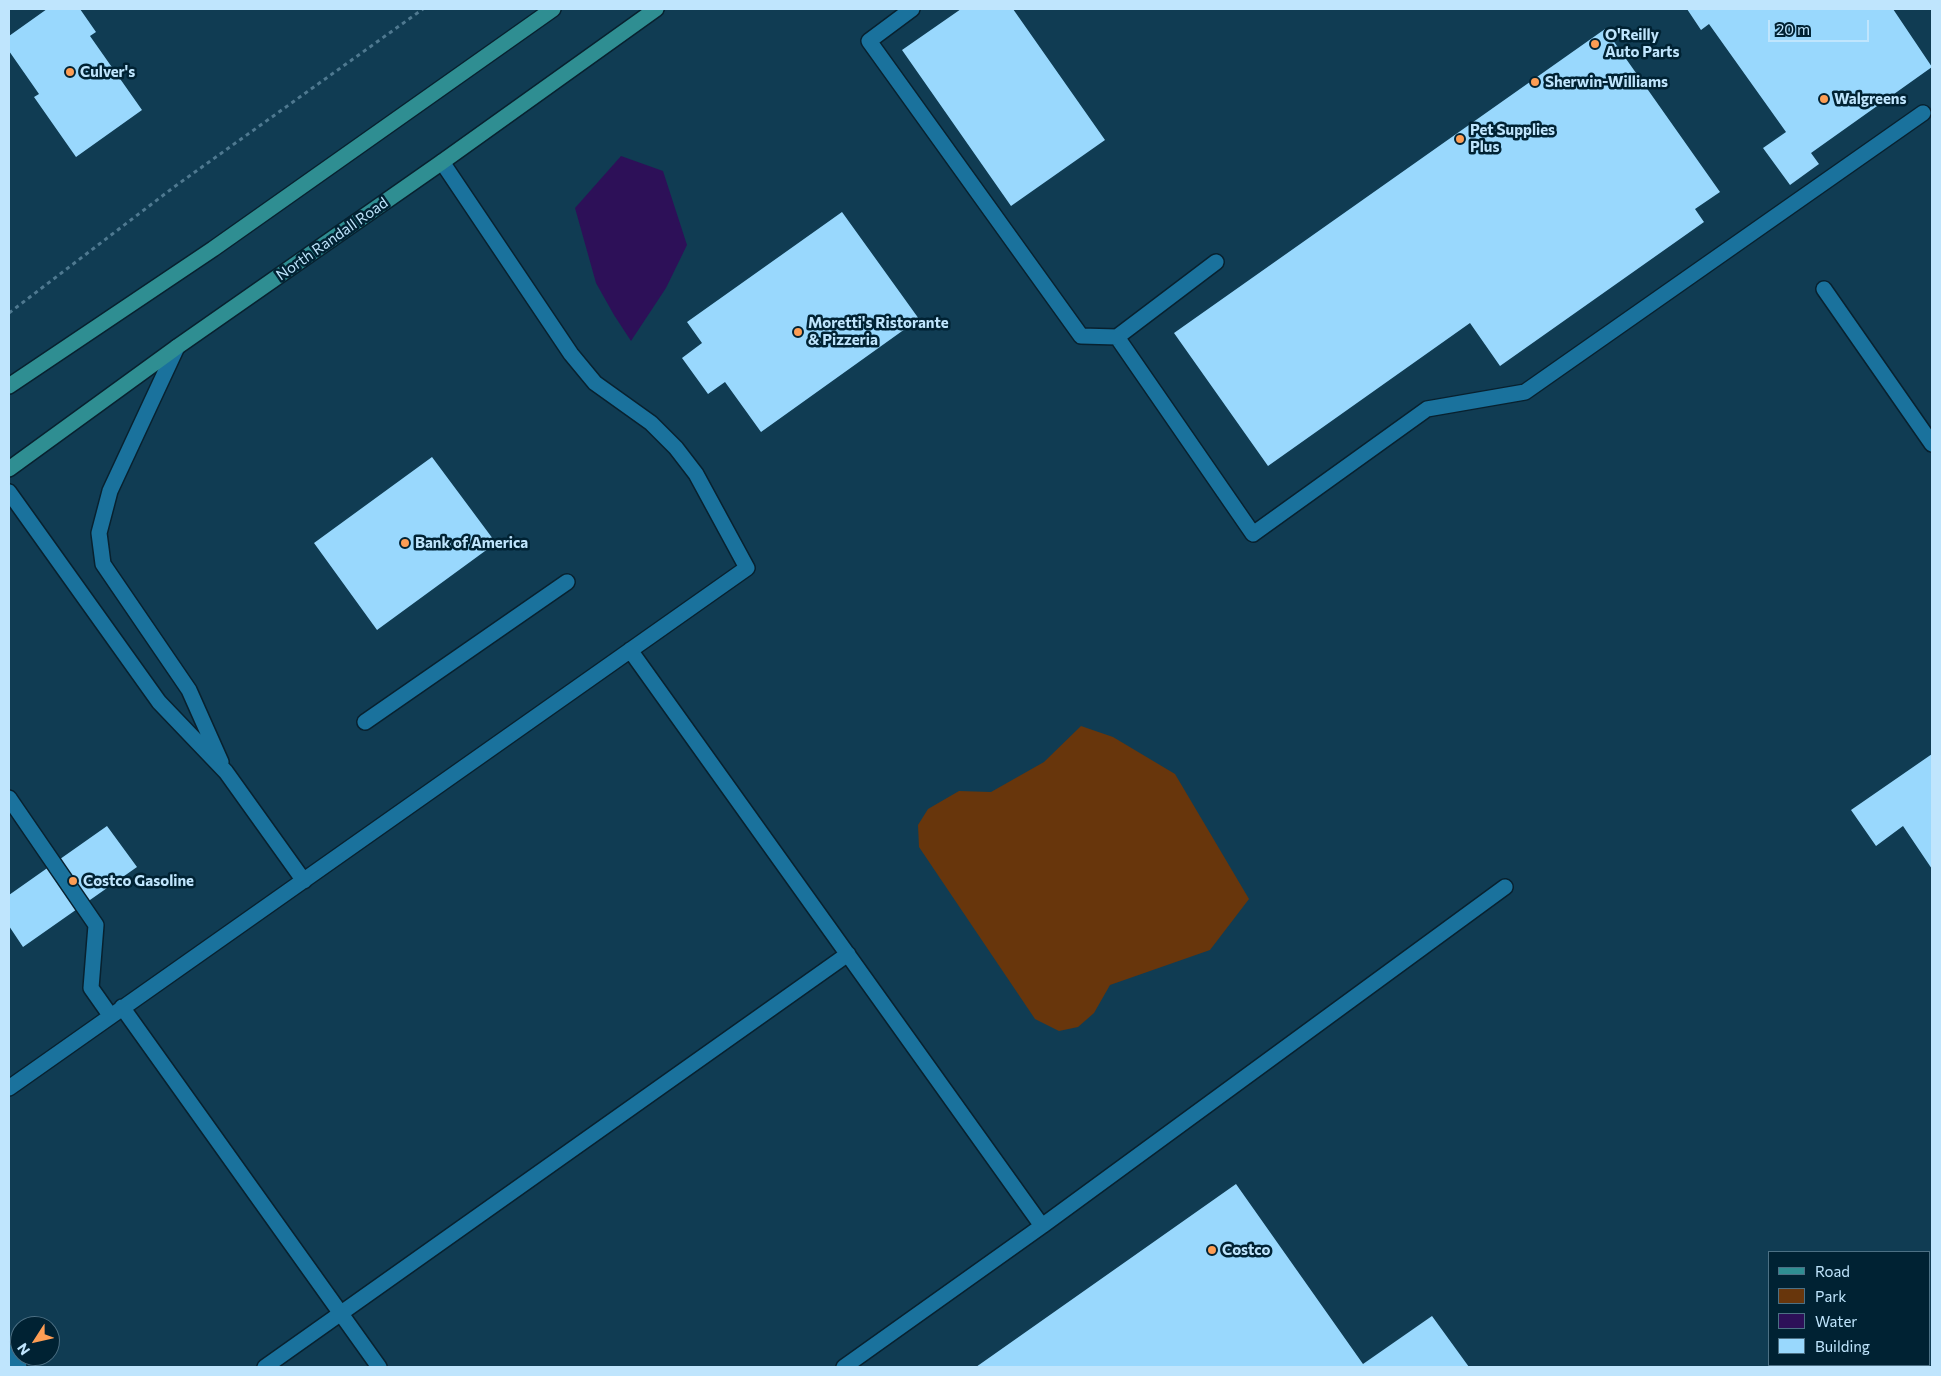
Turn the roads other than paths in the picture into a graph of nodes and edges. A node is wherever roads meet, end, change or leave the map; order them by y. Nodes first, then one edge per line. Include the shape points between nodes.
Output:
1 (553, 9) edge
2 (656, 9) edge
3 (912, 9) edge
4 (1923, 113) dead end
5 (442, 162) junction
6 (1216, 262) dead end
7 (1824, 289) dead end
8 (1116, 337) junction
9 (177, 347) junction
10 (9, 386) edge
11 (1932, 444) edge
12 (9, 469) edge
13 (9, 492) edge
14 (567, 582) dead end
15 (630, 650) junction
16 (365, 722) dead end
17 (226, 772) junction
18 (9, 798) edge
19 (304, 881) junction
20 (1505, 888) dead end
21 (848, 954) junction
22 (116, 1011) junction
23 (9, 1088) edge
24 (1042, 1226) junction
25 (342, 1313) junction
26 (9, 1352) edge
27 (19, 1367) edge
28 (265, 1367) edge
29 (378, 1367) edge
30 (844, 1367) edge

1 - 10 main road via 213,248
2 - 5 main road, North Randall Road
3 - 8 lane via 869,41 1081,336
4 - 8 lane via 1525,392 1426,409 1253,534
5 - 9 main road, North Randall Road
5 - 15 lane via 570,354 595,383 658,429 696,474 747,568
6 - 8 lane
7 - 11 lane
9 - 12 main road, North Randall Road
9 - 17 lane via 110,491 99,533 103,564 189,690
13 - 17 lane via 160,702
14 - 16 lane
15 - 19 lane
15 - 21 lane
17 - 19 lane
18 - 22 lane via 96,925 91,988
19 - 22 lane
20 - 24 lane
21 - 24 lane
21 - 25 lane
22 - 23 lane
22 - 25 lane
24 - 30 lane
25 - 28 lane
25 - 29 lane
26 - 27 lane

